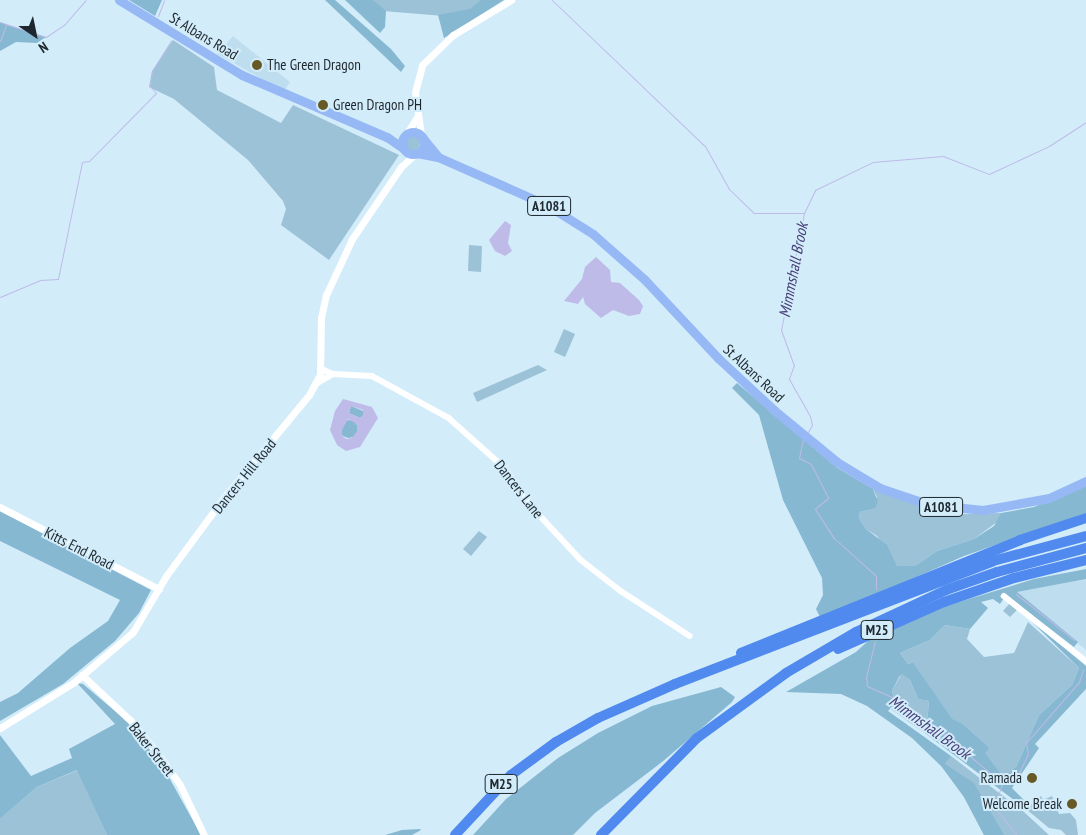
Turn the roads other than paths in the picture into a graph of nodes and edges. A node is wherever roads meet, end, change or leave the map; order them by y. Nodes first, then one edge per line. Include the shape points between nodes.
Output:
1 (120, 0) edge
2 (511, 0) edge
3 (417, 117) junction
4 (407, 133) junction
5 (421, 136) junction
6 (387, 137) junction
7 (403, 149) junction
8 (416, 153) junction
9 (438, 158) junction
10 (401, 167) junction
11 (320, 368) junction
12 (333, 374) junction
13 (316, 384) junction
14 (1086, 481) edge
15 (0, 507) edge
16 (1086, 518) edge
17 (1086, 536) edge
18 (1086, 548) edge
19 (1086, 560) edge
20 (158, 589) junction
21 (1004, 596) dead end
22 (690, 636) dead end
23 (1086, 661) edge
24 (82, 675) junction
25 (675, 684) junction
26 (0, 728) edge
27 (690, 746) junction
28 (204, 835) edge
29 (455, 835) edge
30 (600, 835) edge

1 - 6 main road, St Albans Road via 242,75
2 - 3 street via 453,35 425,60 416,80
3 - 4 street
3 - 5 street
4 - 5 main road
4 - 6 main road
4 - 7 main road via 402,139
5 - 8 main road via 423,146
5 - 9 main road, St Albans Road / A1081
6 - 7 main road, St Albans Road
7 - 8 main road
7 - 10 street, Dancers Hill Road
8 - 9 main road, St Albans Road / A1081
8 - 10 street, Dancers Hill Road
9 - 14 main road, St Albans Road / A1081 via 547,205 593,234 645,280 718,358 809,441 850,472 880,488 927,504 954,509 1015,506 1049,498
10 - 11 street, Dancers Hill Road via 352,239 326,295 321,318
11 - 12 street, Dancers Lane
11 - 13 street, Dancers Hill Road
12 - 13 street
12 - 22 street, Dancers Lane via 372,376 449,418 505,468 532,507 582,560 621,591
13 - 20 street, Dancers Hill Road via 222,500
15 - 20 street, Kitts End Road
16 - 25 highway, M25 via 982,555 700,670
17 - 25 highway, M25 via 993,561
18 - 27 highway, M25 via 989,575 875,622 754,694
19 - 27 highway, M25 via 1014,578 880,628 787,680
20 - 24 street, Dancers Hill Road via 133,632
21 - 23 street
24 - 26 street, Dancers Hill Road
24 - 28 street, Baker Street via 131,721 157,752 180,785
25 - 29 highway, M25 via 598,718 542,751 489,796
27 - 30 highway, M25

